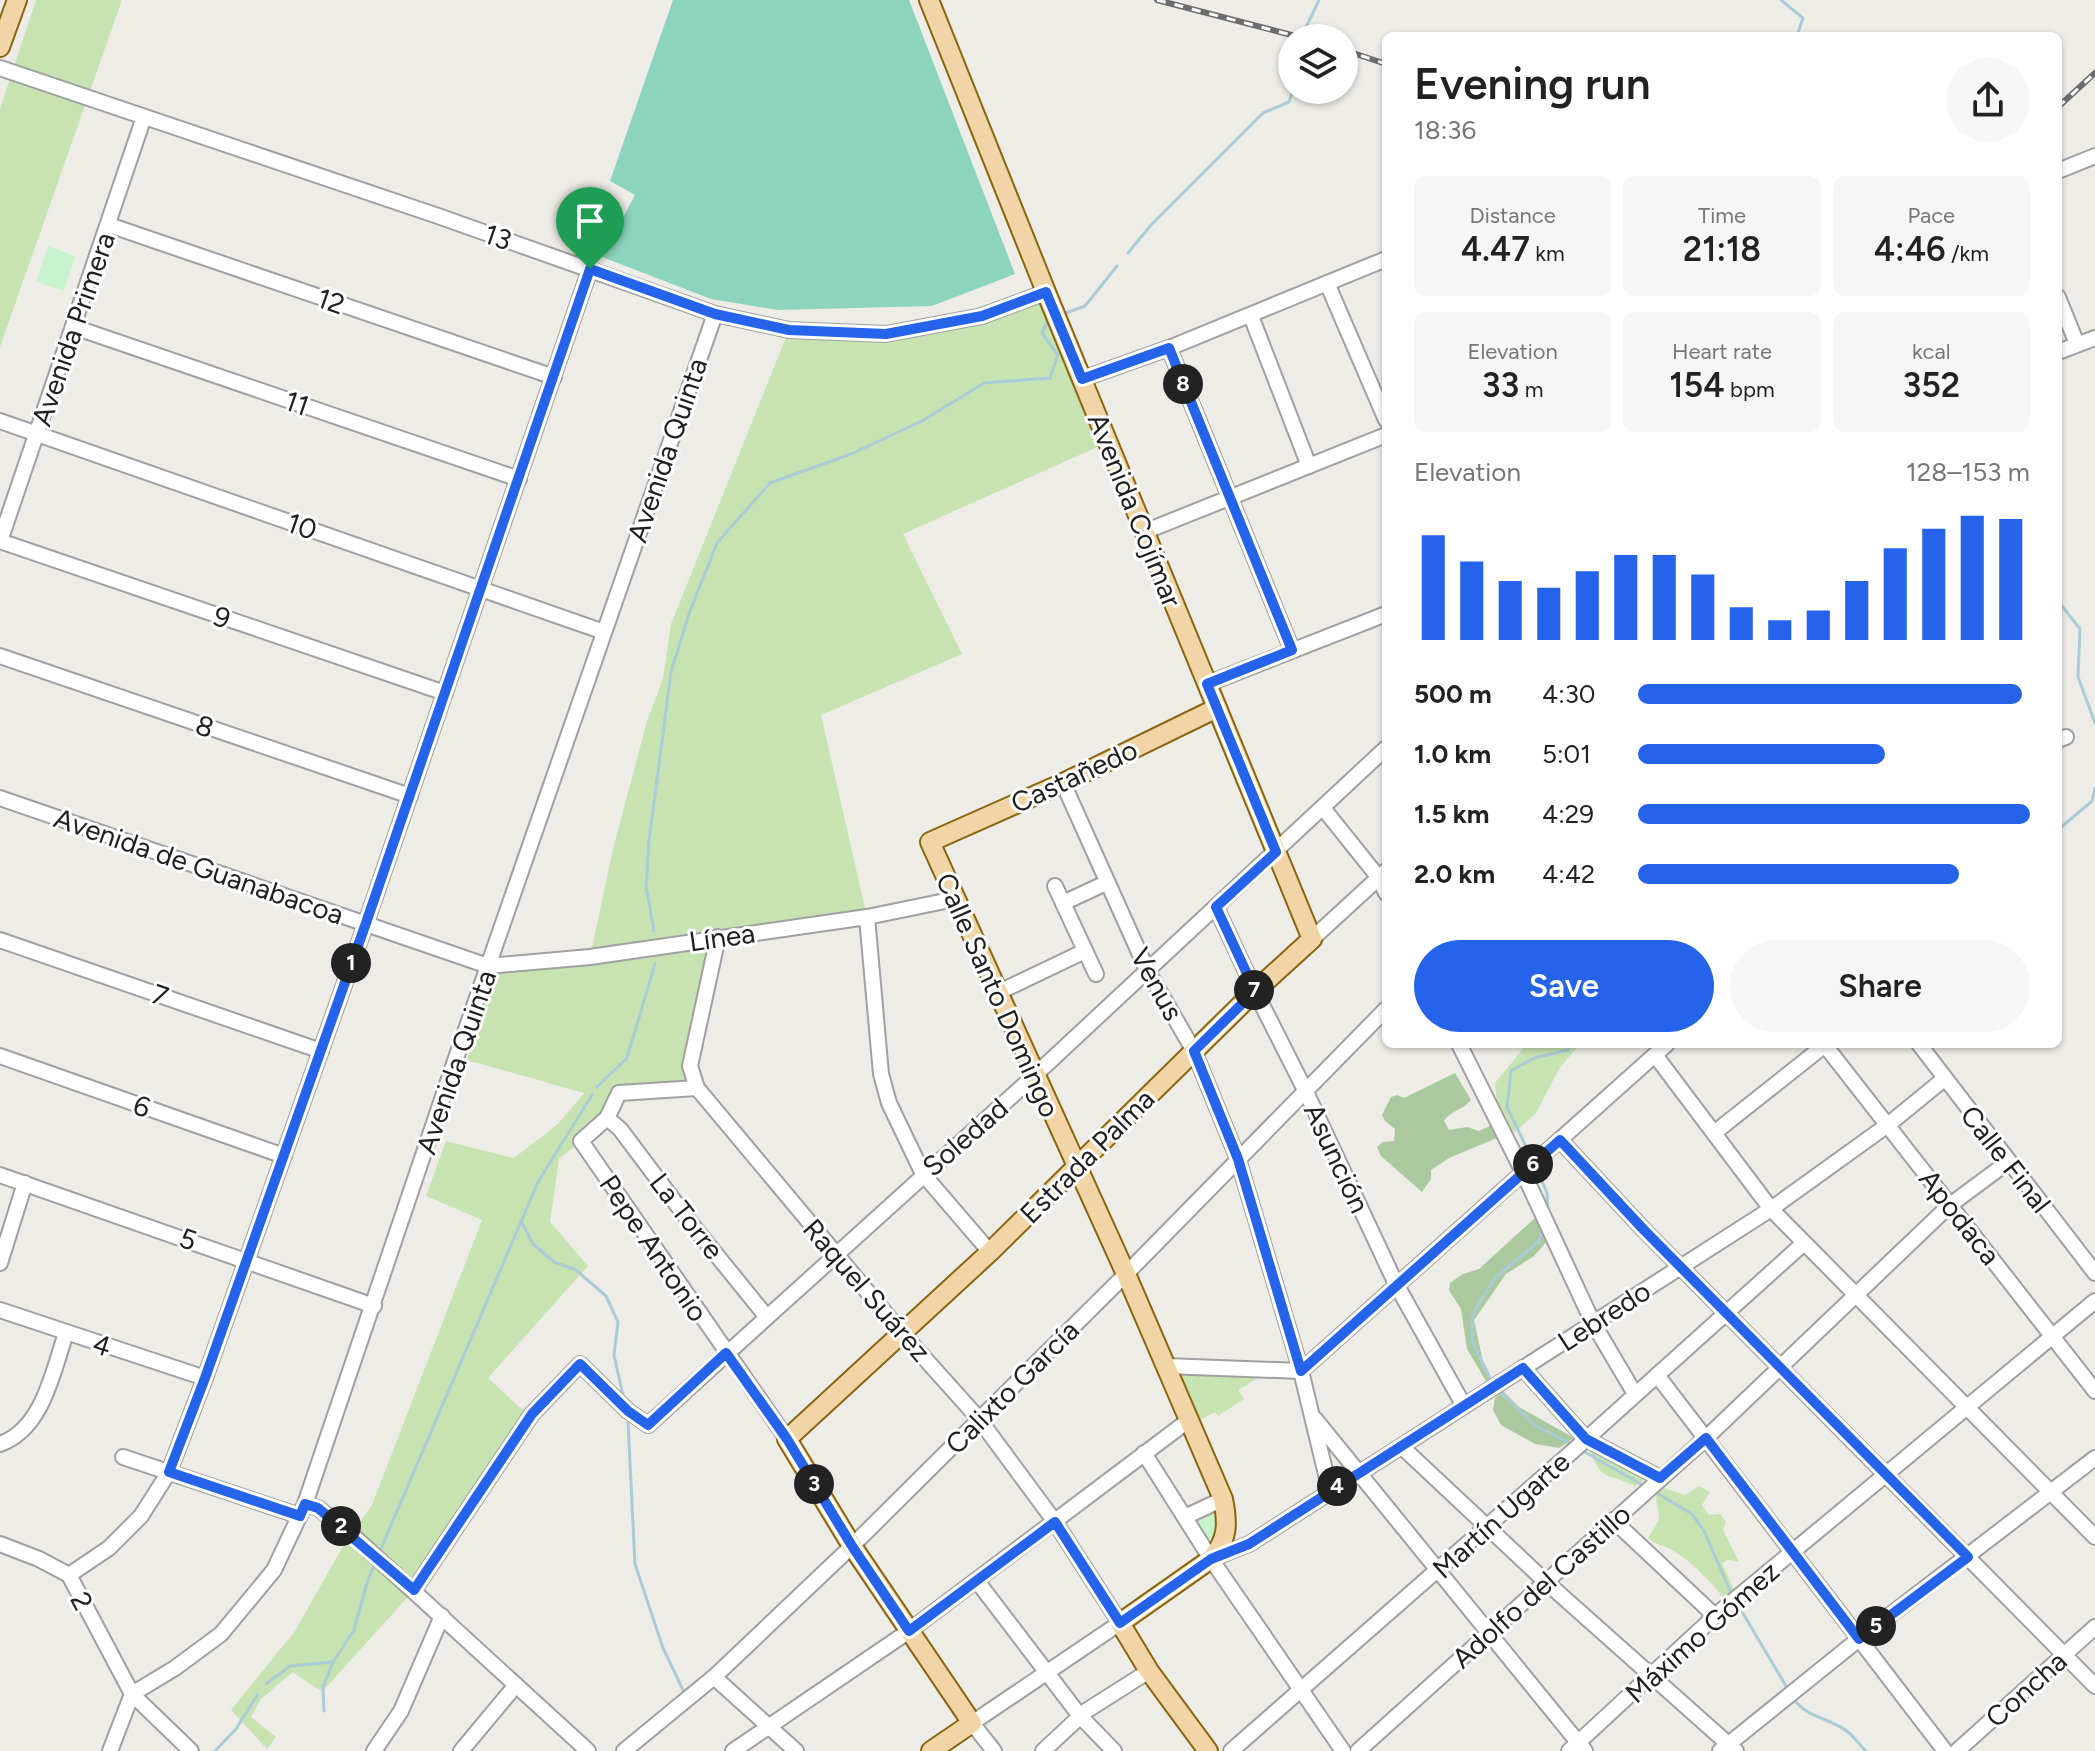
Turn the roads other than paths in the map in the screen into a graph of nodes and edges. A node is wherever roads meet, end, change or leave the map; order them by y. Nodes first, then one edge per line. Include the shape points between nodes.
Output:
1 (17, 0) edge
2 (929, 0) edge
3 (0, 47) edge
4 (0, 68) edge
5 (144, 117) junction
6 (2095, 156) edge
7 (2062, 169) edge
8 (109, 225) junction
9 (1382, 261) edge
10 (590, 269) junction
11 (1327, 283) junction
12 (2062, 307) edge
13 (1052, 308) junction
14 (715, 314) junction
15 (1251, 316) junction
16 (74, 327) junction
17 (2095, 338) edge
18 (2077, 344) junction
19 (1169, 348) junction
20 (2062, 350) edge
21 (554, 377) junction
22 (1082, 379) junction
23 (1382, 411) edge
24 (0, 421) edge
25 (38, 434) junction
26 (1382, 437) edge
27 (1309, 466) junction
28 (519, 479) junction
29 (1231, 497) junction
30 (1144, 532) junction
31 (0, 541) edge
32 (481, 588) junction
33 (1382, 616) edge
34 (604, 632) junction
35 (1292, 650) junction
36 (0, 656) edge
37 (1207, 684) junction
38 (445, 693) junction
39 (1217, 708) junction
40 (1382, 752) edge
41 (1063, 783) junction
42 (410, 796) junction
43 (0, 798) edge
44 (1323, 808) junction
45 (930, 842) joint
46 (1276, 852) junction
47 (1382, 874) edge
48 (1106, 883) junction
49 (1055, 886) dead end
50 (955, 899) junction
51 (1063, 903) junction
52 (1216, 907) junction
53 (867, 917) junction
54 (366, 923) junction
55 (718, 937) junction
56 (1312, 939) junction
57 (0, 940) edge
58 (1085, 951) junction
59 (488, 966) junction
60 (1147, 970) junction
61 (1096, 974) dead end
62 (1255, 991) junction
63 (997, 993) junction
64 (1382, 1013) edge
65 (1461, 1048) edge
66 (1663, 1048) edge
67 (1820, 1048) edge
68 (1826, 1048) edge
69 (1922, 1048) edge
70 (321, 1051) junction
71 (1194, 1051) junction
72 (1655, 1055) junction
73 (0, 1056) edge
74 (1034, 1076) junction
75 (1944, 1079) junction
76 (697, 1088) junction
77 (1305, 1090) junction
78 (607, 1118) junction
79 (1889, 1124) junction
80 (1714, 1133) junction
81 (1560, 1140) junction
82 (284, 1156) junction
83 (1238, 1159) junction
84 (2008, 1162) junction
85 (1077, 1167) junction
86 (1523, 1172) junction
87 (923, 1174) junction
88 (0, 1175) edge
89 (25, 1183) junction
90 (1950, 1205) junction
91 (1771, 1209) junction
92 (1804, 1243) junction
93 (990, 1252) junction
94 (834, 1254) junction
95 (247, 1260) junction
96 (0, 1263) edge
97 (1681, 1266) junction
98 (2095, 1273) edge
99 (1126, 1274) junction
100 (1396, 1284) junction
101 (1854, 1294) junction
102 (2095, 1301) edge
103 (374, 1306) junction
104 (0, 1310) edge
105 (1727, 1312) junction
106 (766, 1316) junction
107 (1593, 1323) junction
108 (66, 1333) junction
109 (902, 1333) junction
110 (2053, 1334) junction
111 (726, 1353) junction
112 (1166, 1366) junction
113 (1780, 1367) junction
114 (1523, 1368) junction
115 (1301, 1371) junction
116 (1657, 1375) junction
117 (205, 1378) junction
118 (2095, 1391) edge
119 (1635, 1394) junction
120 (1464, 1406) junction
121 (1966, 1407) junction
122 (1313, 1417) junction
123 (979, 1419) junction
124 (1189, 1420) junction
125 (1706, 1438) junction
126 (787, 1439) junction
127 (0, 1444) edge
128 (1581, 1444) junction
129 (1402, 1447) junction
130 (1144, 1453) junction
131 (123, 1457) dead end
132 (2095, 1458) edge
133 (169, 1472) junction
134 (1358, 1473) junction
135 (1885, 1473) junction
136 (1653, 1485) junction
137 (1330, 1491) junction
138 (2051, 1491) junction
139 (1225, 1508) junction
140 (303, 1510) junction
141 (1185, 1517) junction
142 (1613, 1520) junction
143 (1055, 1522) junction
144 (1486, 1526) junction
145 (2095, 1537) edge
146 (0, 1544) edge
147 (1249, 1544) junction
148 (852, 1546) junction
149 (1793, 1551) junction
150 (1968, 1557) junction
151 (1211, 1559) junction
152 (1439, 1570) junction
153 (69, 1575) junction
154 (977, 1581) junction
155 (1545, 1581) junction
156 (414, 1590) junction
157 (442, 1616) junction
158 (1715, 1616) junction
159 (1120, 1623) junction
160 (2095, 1627) edge
161 (909, 1631) junction
162 (1489, 1631) junction
163 (1859, 1639) junction
164 (2064, 1655) junction
165 (1149, 1671) junction
166 (1046, 1675) junction
167 (1653, 1675) junction
168 (714, 1677) junction
169 (516, 1685) junction
170 (2095, 1686) edge
171 (1301, 1690) junction
172 (132, 1694) junction
173 (1080, 1716) junction
174 (972, 1723) junction
175 (768, 1726) junction
176 (1577, 1749) edge
177 (1728, 1749) edge
178 (110, 1751) edge
179 (191, 1751) edge
180 (374, 1751) edge
181 (461, 1751) edge
182 (588, 1751) edge
183 (624, 1751) edge
184 (733, 1751) edge
185 (796, 1751) edge
186 (931, 1751) edge
187 (994, 1751) edge
188 (1043, 1751) edge
189 (1114, 1751) edge
190 (1208, 1751) edge
191 (1231, 1751) edge
192 (1343, 1751) edge
193 (1358, 1751) edge
194 (1945, 1751) edge
195 (1957, 1751) edge

1 - 3 main road
2 - 13 main road, Avenida Cojímar
4 - 5 street, 13
5 - 8 street, Avenida Primera
5 - 10 street, 13
6 - 7 street
8 - 16 street, Avenida Primera
8 - 21 street, 12
9 - 11 street
10 - 14 street, 13
10 - 21 street
11 - 15 street
11 - 23 street
12 - 18 street
13 - 14 street, 13 via 886,334 789,330
13 - 22 main road, Avenida Cojímar
14 - 34 street, Avenida Quinta
15 - 19 street
15 - 27 street
16 - 25 street, Avenida Primera
16 - 28 street, 11
17 - 18 street
18 - 20 street
19 - 22 street
19 - 29 street
21 - 28 street
22 - 30 main road, Avenida Cojímar
24 - 25 street, 10
25 - 31 street, Avenida Primera
25 - 32 street, 10
26 - 27 street
27 - 29 street
28 - 32 street
29 - 30 street
29 - 35 street
30 - 37 main road, Avenida Cojímar
31 - 38 street, 9
32 - 34 street, 10
32 - 38 street
33 - 35 street
34 - 59 street, Avenida Quinta
35 - 37 street
36 - 42 street, 8
37 - 39 main road, Avenida Cojímar
38 - 42 street
39 - 41 main road, Castañedo
39 - 46 main road, Avenida Cojímar
40 - 44 street, Soledad
41 - 45 main road, Castañedo
41 - 48 street, Venus
42 - 54 street
43 - 54 street, Avenida de Guanabacoa
44 - 46 street, Soledad
44 - 47 street
45 - 50 main road, Calle Santo Domingo
46 - 52 street, Soledad
46 - 56 main road, Avenida Cojímar
47 - 56 street, Estrada Palma
48 - 51 street
48 - 60 street, Venus
49 - 51 street
50 - 53 street, Línea
50 - 63 main road, Calle Santo Domingo
51 - 58 street
52 - 60 street, Soledad
52 - 62 street, Asunción
53 - 55 street, Línea
53 - 87 street via 881,1074
54 - 59 street, Avenida de Guanabacoa
54 - 70 street
55 - 59 street, Línea
55 - 76 street via 690,1066
56 - 62 main road, Estrada Palma
57 - 70 street, 7
58 - 61 street
58 - 63 street
59 - 103 street, Avenida Quinta
60 - 71 street, Venus
60 - 74 street, Soledad
62 - 71 main road, Estrada Palma
62 - 77 street, Asunción
63 - 74 main road, Calle Santo Domingo
64 - 77 street, Calixto García
65 - 86 street
66 - 72 street
67 - 80 street
68 - 79 street, Apodaca
69 - 75 street, Calle Final
70 - 82 street
71 - 83 street, Venus
71 - 85 main road, Estrada Palma
72 - 80 street
72 - 81 street
73 - 82 street, 6
74 - 85 main road, Calle Santo Domingo
74 - 87 street, Soledad
75 - 79 street, Lebredo
75 - 84 street, Calle Final
76 - 78 street, Pepe Antonio via 619,1093
76 - 94 street, Raquel Suárez
77 - 83 street, Calixto García
77 - 100 street, Asunción
78 - 106 street, La Torre
78 - 111 street, Pepe Antonio via 581,1141
79 - 90 street, Apodaca
79 - 91 street, Lebredo
80 - 91 street
81 - 86 street
81 - 97 street
82 - 95 street
83 - 99 street, Calixto García
83 - 115 street, Venus
84 - 90 street, Adolfo del Castillo
84 - 98 street, Calle Final
85 - 93 main road, Estrada Palma
85 - 99 main road, Calle Santo Domingo
86 - 100 street
86 - 107 street
87 - 93 street
87 - 94 street, Soledad
88 - 89 street, 5
89 - 95 street, 5
89 - 96 street
90 - 101 street, Adolfo del Castillo
90 - 110 street, Apodaca
91 - 92 street
91 - 97 street, Lebredo
92 - 101 street
92 - 105 street, Martín Ugarte
93 - 109 main road, Estrada Palma
94 - 106 street, Soledad
94 - 109 street, Raquel Suárez
95 - 103 street, 5
95 - 117 street
97 - 105 street
97 - 107 street, Lebredo
99 - 112 main road, Calle Santo Domingo
99 - 123 street, Calixto García
100 - 115 street
100 - 120 street, Asunción
101 - 113 street, Adolfo del Castillo
101 - 121 street
102 - 110 street, Máximo Gómez
103 - 140 street, Avenida Quinta
104 - 108 street, 4
105 - 113 street
105 - 116 street, Martín Ugarte
106 - 111 street, Soledad
107 - 114 street, Lebredo
107 - 119 street
108 - 117 street, 4
108 - 127 street via 34,1418
109 - 123 street, Raquel Suárez
109 - 126 main road, Estrada Palma
110 - 118 street, Apodaca
110 - 121 street, Máximo Gómez
111 - 126 street, Pepe Antonio
111 - 156 street, Soledad via 648,1425 580,1364 532,1414
112 - 115 street
112 - 124 main road, Calle Santo Domingo
113 - 125 street, Adolfo del Castillo
113 - 135 street
114 - 120 street, Lebredo
114 - 128 street
115 - 122 street, Venus
116 - 119 street, Martín Ugarte
116 - 125 street
117 - 133 street
119 - 128 street, Martín Ugarte
120 - 129 street, Lebredo
121 - 135 street, Máximo Gómez
121 - 138 street
122 - 134 street, Venus
122 - 137 street, Venus
123 - 143 street, Raquel Suárez
123 - 148 street, Calixto García
124 - 130 street
124 - 139 main road, Calle Santo Domingo
125 - 136 street, Adolfo del Castillo
125 - 149 street
126 - 148 main road, Pepe Antonio
128 - 136 street
128 - 144 street, Martín Ugarte
129 - 134 street, Lebredo
129 - 144 street
130 - 141 street
130 - 143 street
131 - 133 street
132 - 138 street
133 - 140 street
133 - 153 street via 141,1516 109,1548
134 - 137 street, Lebredo
134 - 152 street, Venus
135 - 149 street, Máximo Gómez
135 - 150 street
136 - 142 street, Adolfo del Castillo
137 - 147 street, Lebredo
138 - 145 street
138 - 150 street
139 - 141 street
139 - 147 street via 1237,1538
139 - 151 main road via 1225,1539
140 - 156 street via 318,1508
140 - 172 street, Avenida Quinta via 274,1570 221,1634
141 - 151 street
142 - 155 street, Adolfo del Castillo
142 - 158 street
143 - 154 street
143 - 159 street, Raquel Suárez
144 - 152 street, Martín Ugarte
144 - 155 street
146 - 153 street, 2
147 - 151 street, Lebredo
148 - 161 main road, Pepe Antonio
148 - 168 street, Calixto García
149 - 158 street, Máximo Gómez
149 - 163 street
150 - 163 street
150 - 164 street
151 - 159 main road
151 - 171 street
152 - 162 street, Venus
152 - 171 street, Martín Ugarte
153 - 172 street, 2
154 - 161 street
154 - 166 street
155 - 162 street, Adolfo del Castillo
155 - 167 street
156 - 157 street
157 - 169 street
157 - 180 street via 401,1711
158 - 167 street, Máximo Gómez
159 - 165 main road
159 - 166 street
160 - 164 street, Concha
161 - 174 main road, Pepe Antonio
161 - 175 street
162 - 176 street, Venus
162 - 193 street, Adolfo del Castillo
163 - 177 street
163 - 194 street
164 - 170 street
164 - 195 street, Concha
165 - 173 street
165 - 190 main road
166 - 173 street
166 - 174 street
167 - 176 street, Máximo Gómez
167 - 177 street
168 - 175 street
168 - 183 street, Calixto García
169 - 181 street
169 - 182 street
171 - 191 street, Martín Ugarte
171 - 192 street
172 - 178 street
172 - 179 street, 2
173 - 188 street
173 - 189 street
174 - 186 main road
174 - 187 street, Pepe Antonio
175 - 184 street
175 - 185 street

